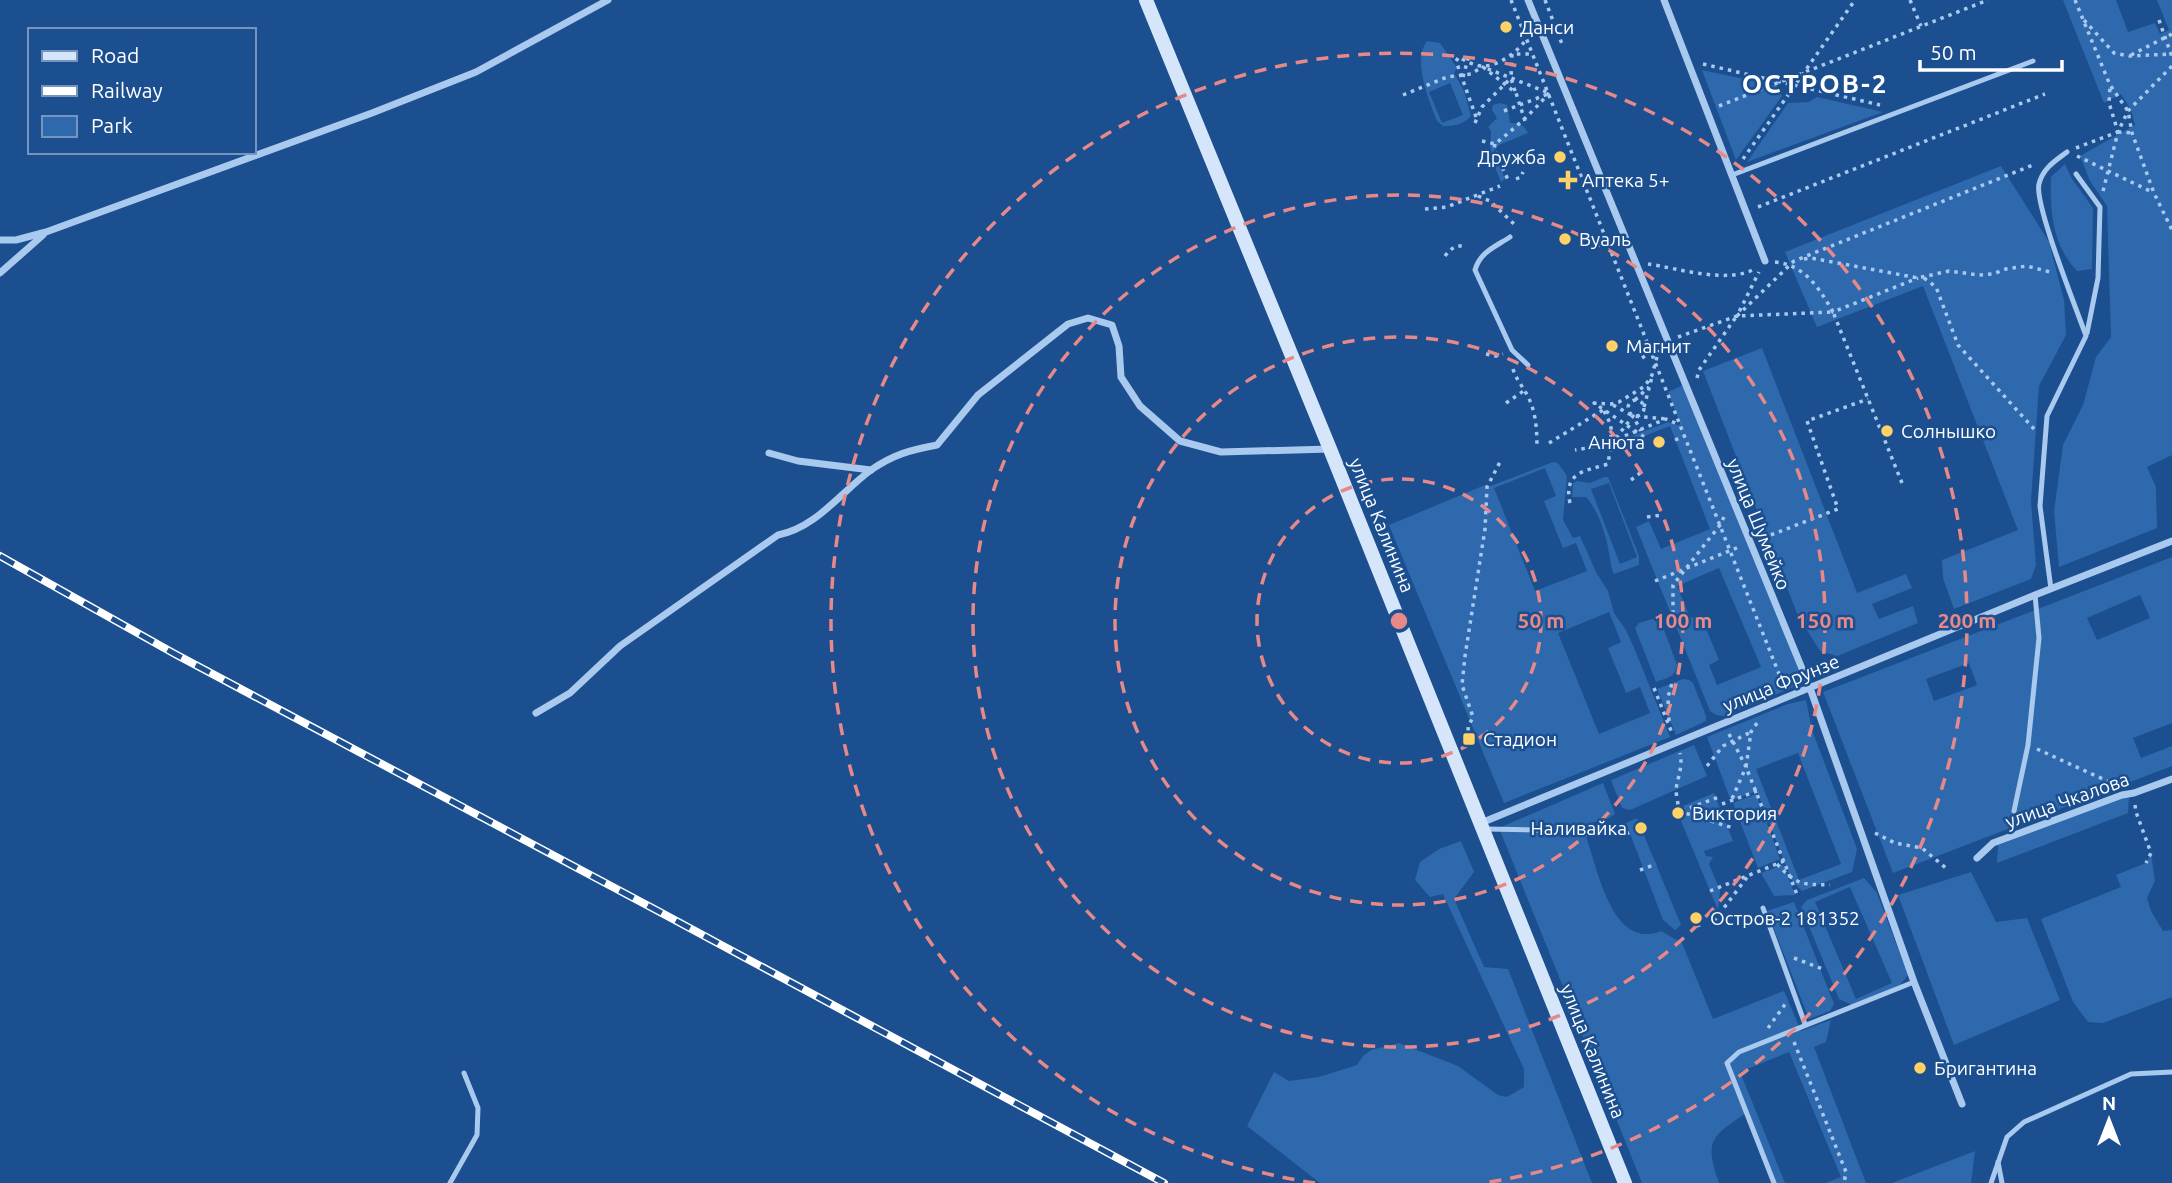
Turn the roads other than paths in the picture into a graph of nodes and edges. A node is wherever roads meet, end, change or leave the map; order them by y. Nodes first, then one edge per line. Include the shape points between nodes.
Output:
1 (608, 0) edge
2 (1146, 0) edge
3 (1528, 0) edge
4 (1664, 0) edge
5 (2033, 61) dead end
6 (2067, 152) road end
7 (2076, 174) dead end
8 (1732, 175) junction
9 (46, 232) junction
10 (1510, 237) dead end
11 (0, 240) edge
12 (1765, 261) road end
13 (0, 273) edge
14 (2086, 336) junction
15 (1528, 365) dead end
16 (1330, 449) junction
17 (769, 453) dead end
18 (872, 470) junction
19 (2172, 541) edge
20 (2050, 589) junction
21 (2035, 595) junction
22 (1810, 688) junction
23 (536, 713) dead end
24 (2172, 779) edge
25 (2014, 811) dead end
26 (1481, 826) junction
27 (1591, 831) dead end
28 (1977, 858) dead end
29 (1762, 908) dead end
30 (1914, 982) junction
31 (1805, 1024) junction
32 (2172, 1072) edge
33 (464, 1073) dead end
34 (1962, 1104) dead end
35 (1998, 1160) junction
36 (450, 1183) edge
37 (1625, 1183) edge
38 (1774, 1183) edge
39 (1991, 1183) edge
40 (2002, 1183) edge

1 - 9 street via 476,72
2 - 16 main road, улица Калинина
3 - 22 street, улица Шумейко
4 - 8 street
5 - 8 lane
6 - 14 lane via 2048,166 2038,186 2043,216
7 - 14 lane via 2101,206 2098,278
8 - 12 street
9 - 11 street
9 - 13 street
10 - 15 lane via 1478,259 1475,270 1512,350
14 - 20 lane via 2047,416 2040,506
16 - 18 street via 1221,452 1180,441 1140,406 1121,377 1112,325 1088,318 1068,324 978,395 937,445 904,451
16 - 26 main road, улица Калинина
17 - 18 street
18 - 23 street via 823,512 793,532 778,536 631,638 570,692
19 - 20 street, улица Фрунзе
20 - 21 street, улица Фрунзе
21 - 22 street, улица Фрунзе
21 - 25 lane via 2039,638 2028,745
22 - 26 street, улица Фрунзе
22 - 30 street, улица Шумейко
24 - 28 street, улица Чкалова via 1993,843
26 - 27 lane
26 - 37 main road, улица Калинина
29 - 31 lane
30 - 31 lane
30 - 34 street, улица Шумейко
31 - 38 lane via 1739,1052 1727,1063
32 - 35 lane via 2131,1074 2024,1122 2007,1137
33 - 36 lane via 478,1108 477,1135
35 - 39 lane
35 - 40 lane

